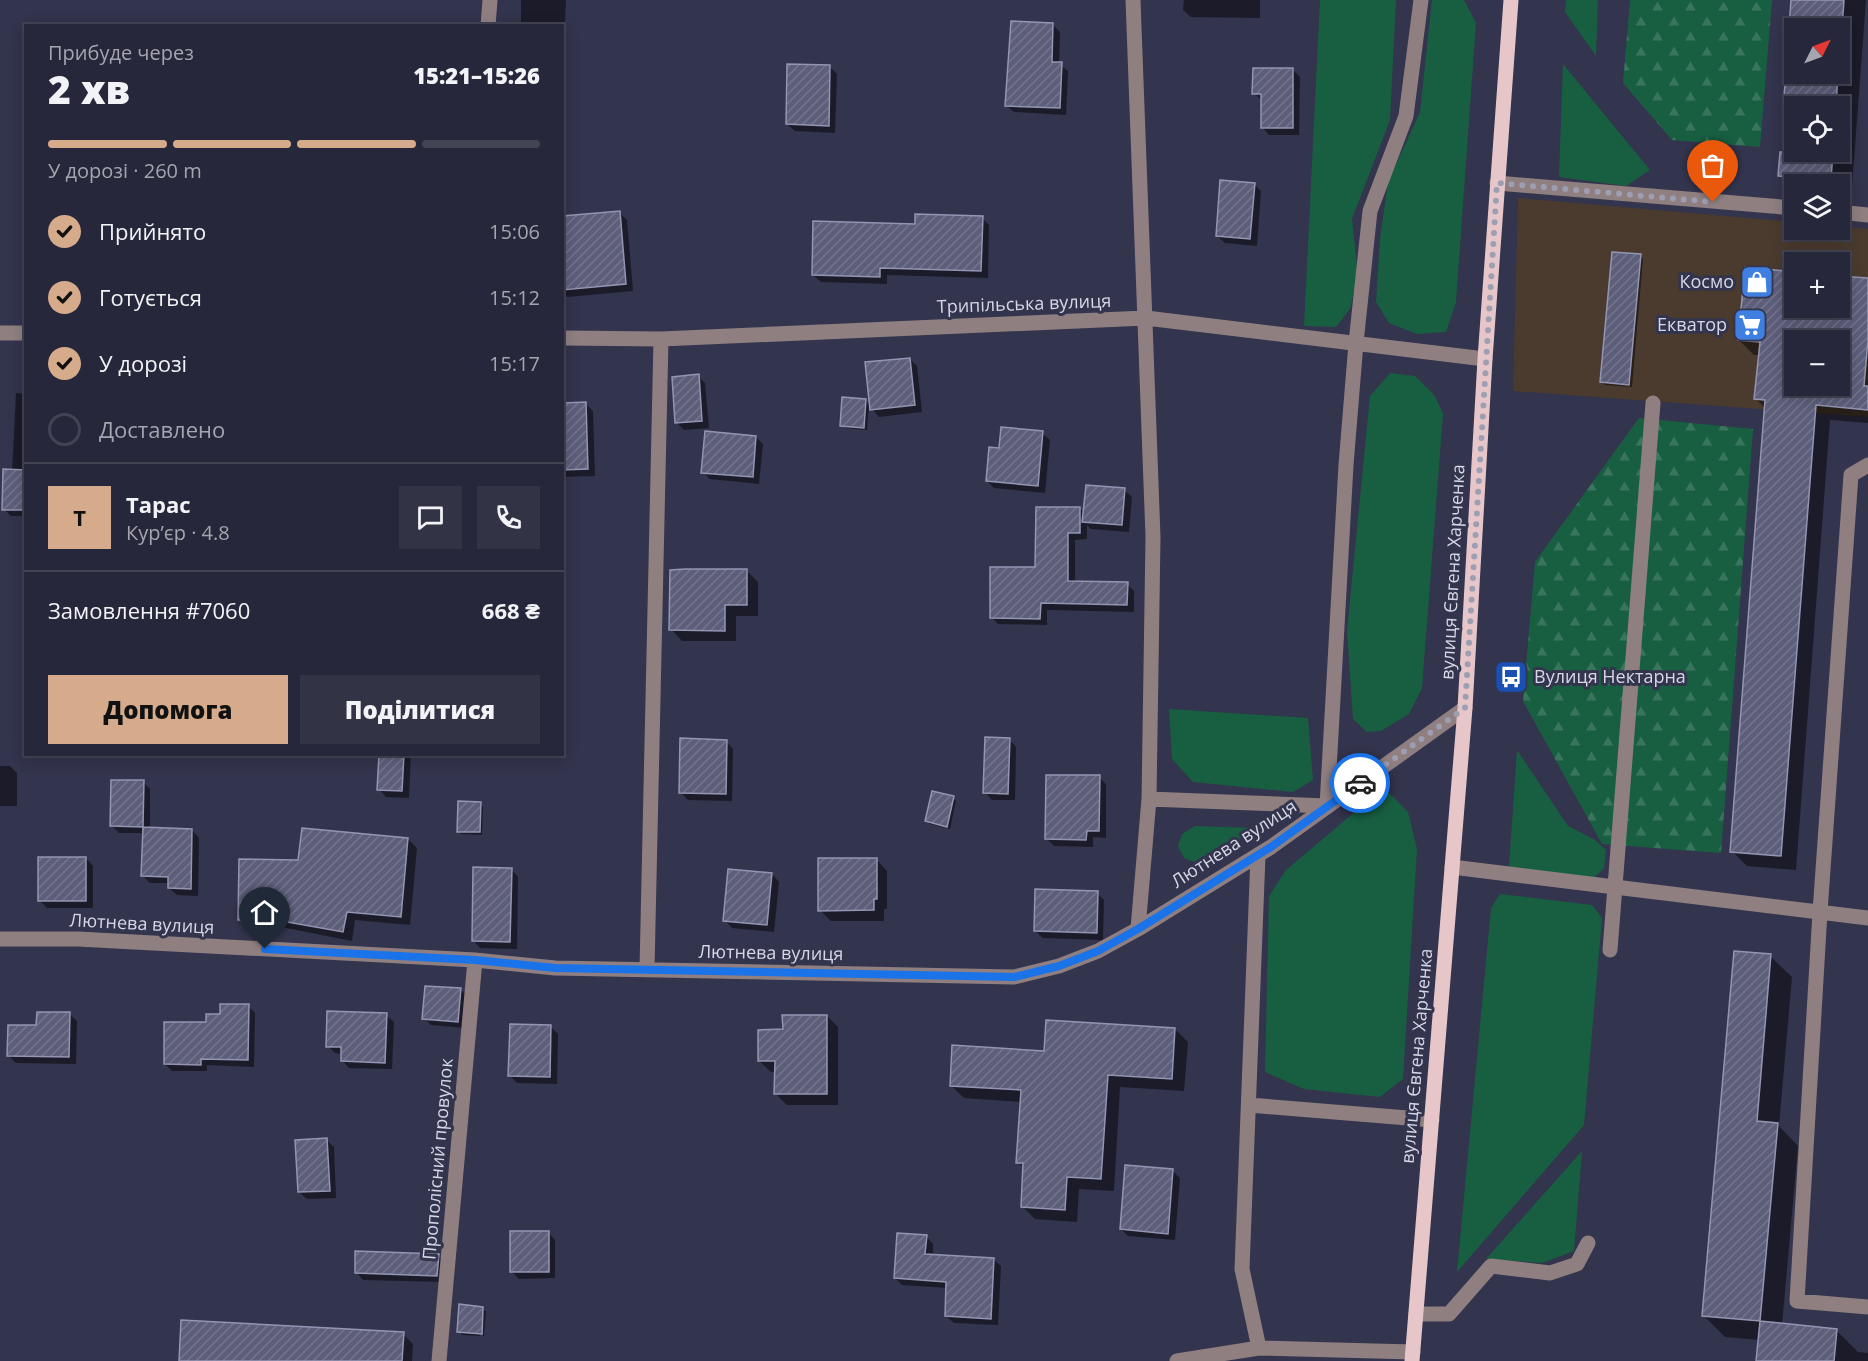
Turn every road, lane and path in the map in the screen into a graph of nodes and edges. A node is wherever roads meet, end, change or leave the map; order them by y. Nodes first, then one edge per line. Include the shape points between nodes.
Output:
1 (490, 0) edge
2 (1133, 0) edge
3 (1421, 0) edge
4 (1511, 0) edge
5 (488, 24) edge
6 (1497, 183) junction
7 (1784, 207) edge
8 (1868, 210) edge
9 (1850, 211) edge
10 (1146, 318) junction
11 (0, 333) edge
12 (24, 333) edge
13 (564, 338) edge
14 (661, 339) junction
15 (1356, 343) junction
16 (1485, 359) junction
17 (1653, 403) dead end
18 (1868, 465) edge
19 (1465, 708) junction
20 (1149, 799) junction
21 (1327, 806) junction
22 (1258, 855) junction
23 (1452, 867) junction
24 (1615, 887) junction
25 (1820, 912) junction
26 (1868, 918) edge
27 (1138, 929) junction
28 (0, 939) edge
29 (1610, 950) dead end
30 (475, 960) junction
31 (647, 969) junction
32 (1249, 1105) junction
33 (1432, 1120) junction
34 (1588, 1243) dead end
35 (1868, 1307) edge
36 (1416, 1314) junction
37 (1259, 1348) junction
38 (1413, 1356) edge
39 (439, 1361) edge
40 (1177, 1361) edge

1 - 5 street
2 - 10 street
3 - 15 street via 1406,116 1370,211
4 - 6 main road, вулиця Євгена Харченка
6 - 7 street
6 - 16 main road, вулиця Євгена Харченка
8 - 9 street
10 - 14 street, Трипільська вулиця
10 - 15 street, Трипільська вулиця
10 - 20 street via 1153,537
11 - 12 street
13 - 14 street, Трипільська вулиця
14 - 31 street
15 - 16 street, Трипільська вулиця
15 - 21 street
16 - 19 main road, вулиця Євгена Харченка
17 - 24 street
18 - 25 street via 1851,475
19 - 21 street, Лютнева вулиця
19 - 23 main road, вулиця Євгена Харченка
20 - 21 street
20 - 27 street
21 - 22 street, Лютнева вулиця
22 - 27 street, Лютнева вулиця
22 - 32 street
23 - 24 street
23 - 33 main road, вулиця Євгена Харченка
24 - 25 street
24 - 29 street
25 - 26 street
25 - 35 street via 1797,1301
27 - 31 street, Лютнева вулиця via 1098,951 1014,977
28 - 30 street, Лютнева вулиця via 78,939
30 - 31 street, Лютнева вулиця via 555,968
30 - 39 street, Прополісний провулок
32 - 33 street
32 - 37 street via 1242,1269
33 - 36 main road, вулиця Євгена Харченка
34 - 36 street via 1577,1264 1550,1273 1491,1266 1449,1314
36 - 38 main road, вулиця Євгена Харченка
37 - 38 street
37 - 40 street

